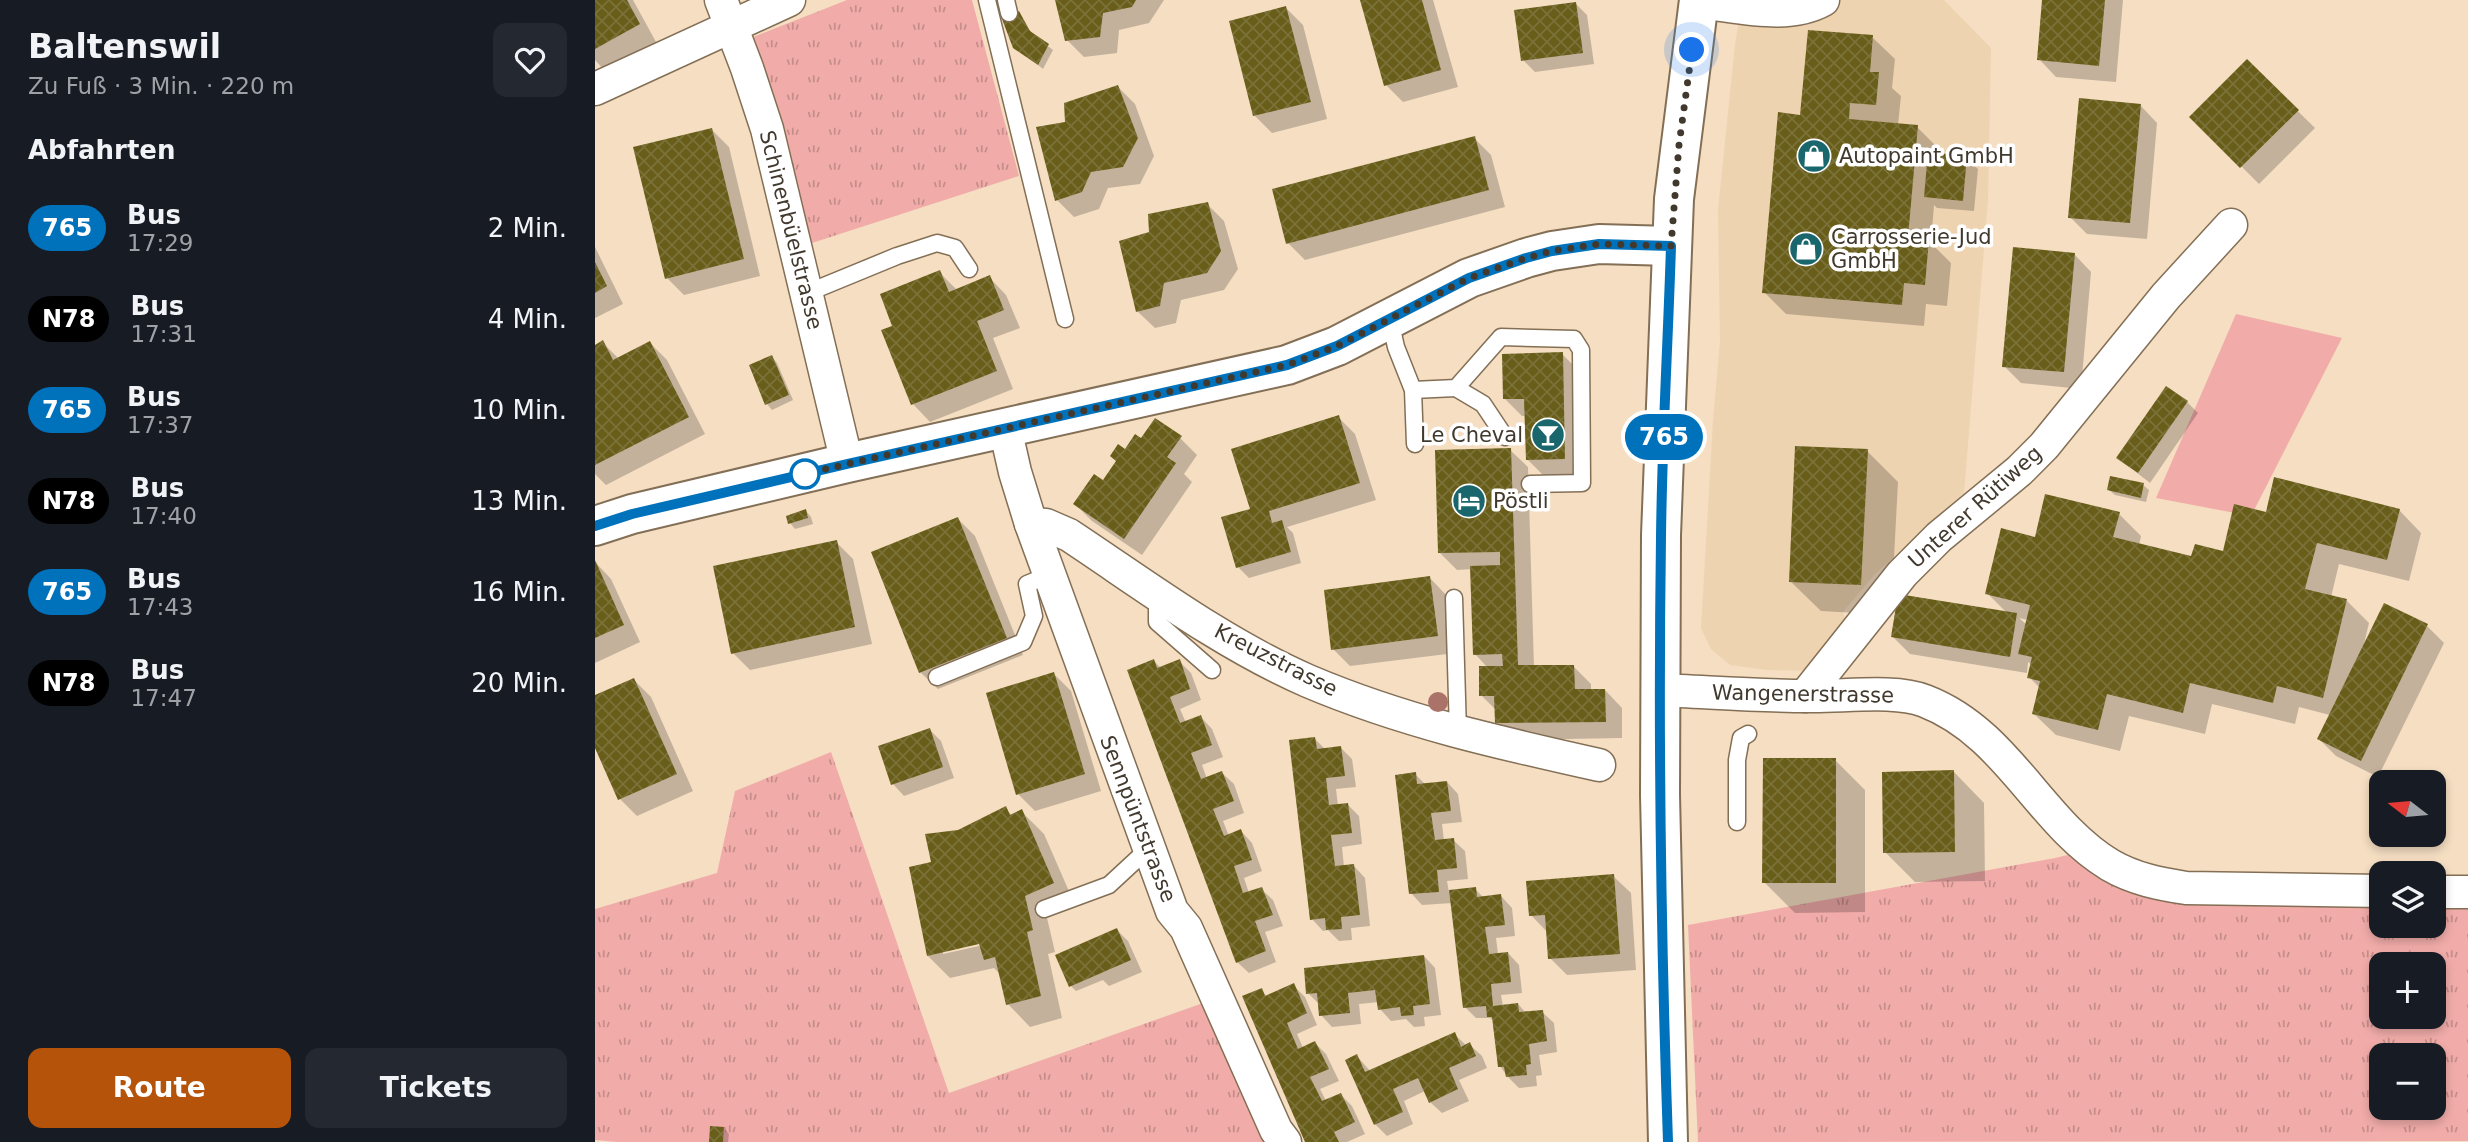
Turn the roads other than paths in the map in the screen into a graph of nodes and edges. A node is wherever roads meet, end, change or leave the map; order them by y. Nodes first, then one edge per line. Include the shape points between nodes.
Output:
1 (789, 0) edge
2 (987, 0) edge
3 (1823, 0) edge
4 (1699, 1) edge
5 (726, 14) edge
6 (595, 89) edge
7 (2231, 225) dead end
8 (1671, 246) junction
9 (968, 269) dead end
10 (807, 293) junction
11 (1065, 319) dead end
12 (1390, 320) junction
13 (1456, 388) junction
14 (1413, 390) junction
15 (1005, 428) junction
16 (1506, 437) dead end
17 (1415, 444) dead end
18 (847, 464) junction
19 (1530, 484) dead end
20 (1031, 524) junction
21 (595, 526) edge
22 (1049, 575) junction
23 (1157, 593) junction
24 (1454, 598) dead end
25 (1212, 670) dead end
26 (937, 677) dead end
27 (1659, 690) junction
28 (1805, 696) junction
29 (1458, 732) junction
30 (1748, 734) dead end
31 (1599, 765) dead end
32 (1737, 822) dead end
33 (1149, 848) junction
34 (2369, 891) edge
35 (2446, 891) edge
36 (2468, 892) edge
37 (1044, 909) dead end
38 (1285, 1142) edge
39 (1668, 1142) edge

1 - 5 street
2 - 11 lane
3 - 4 street via 1776,10
4 - 8 main road via 1679,145
5 - 6 street
5 - 10 street, Schinenbüelstrasse via 767,130
7 - 28 street, Unterer Rütiweg via 2044,446 1902,574
8 - 12 main road via 1599,244 1539,254 1469,278
8 - 27 main road
9 - 10 lane via 955,248 937,243
10 - 18 street, Schinenbüelstrasse
12 - 14 lane
12 - 15 main road via 1287,365
13 - 14 lane
13 - 16 lane via 1483,404
13 - 19 lane via 1501,337 1574,339 1581,350 1582,483
14 - 17 lane
15 - 18 main road
15 - 20 street
18 - 21 main road
20 - 22 street, Sennpüntstrasse
20 - 23 street, Kreuzstrasse via 1069,535
22 - 26 lane via 1027,584 1034,616 1023,642
22 - 33 street, Sennpüntstrasse
23 - 25 lane via 1157,622
23 - 29 street, Kreuzstrasse via 1242,648 1307,681
24 - 29 lane
27 - 28 street, Wangenerstrasse
27 - 39 main road
28 - 34 street, Wangenerstrasse via 1902,695 1949,713 2008,761 2089,850 2135,877 2186,888
29 - 31 street, Kreuzstrasse
30 - 32 lane via 1741,738 1737,760
33 - 37 lane via 1109,885
33 - 38 street, Sennpüntstrasse via 1173,911 1186,928
35 - 36 street

